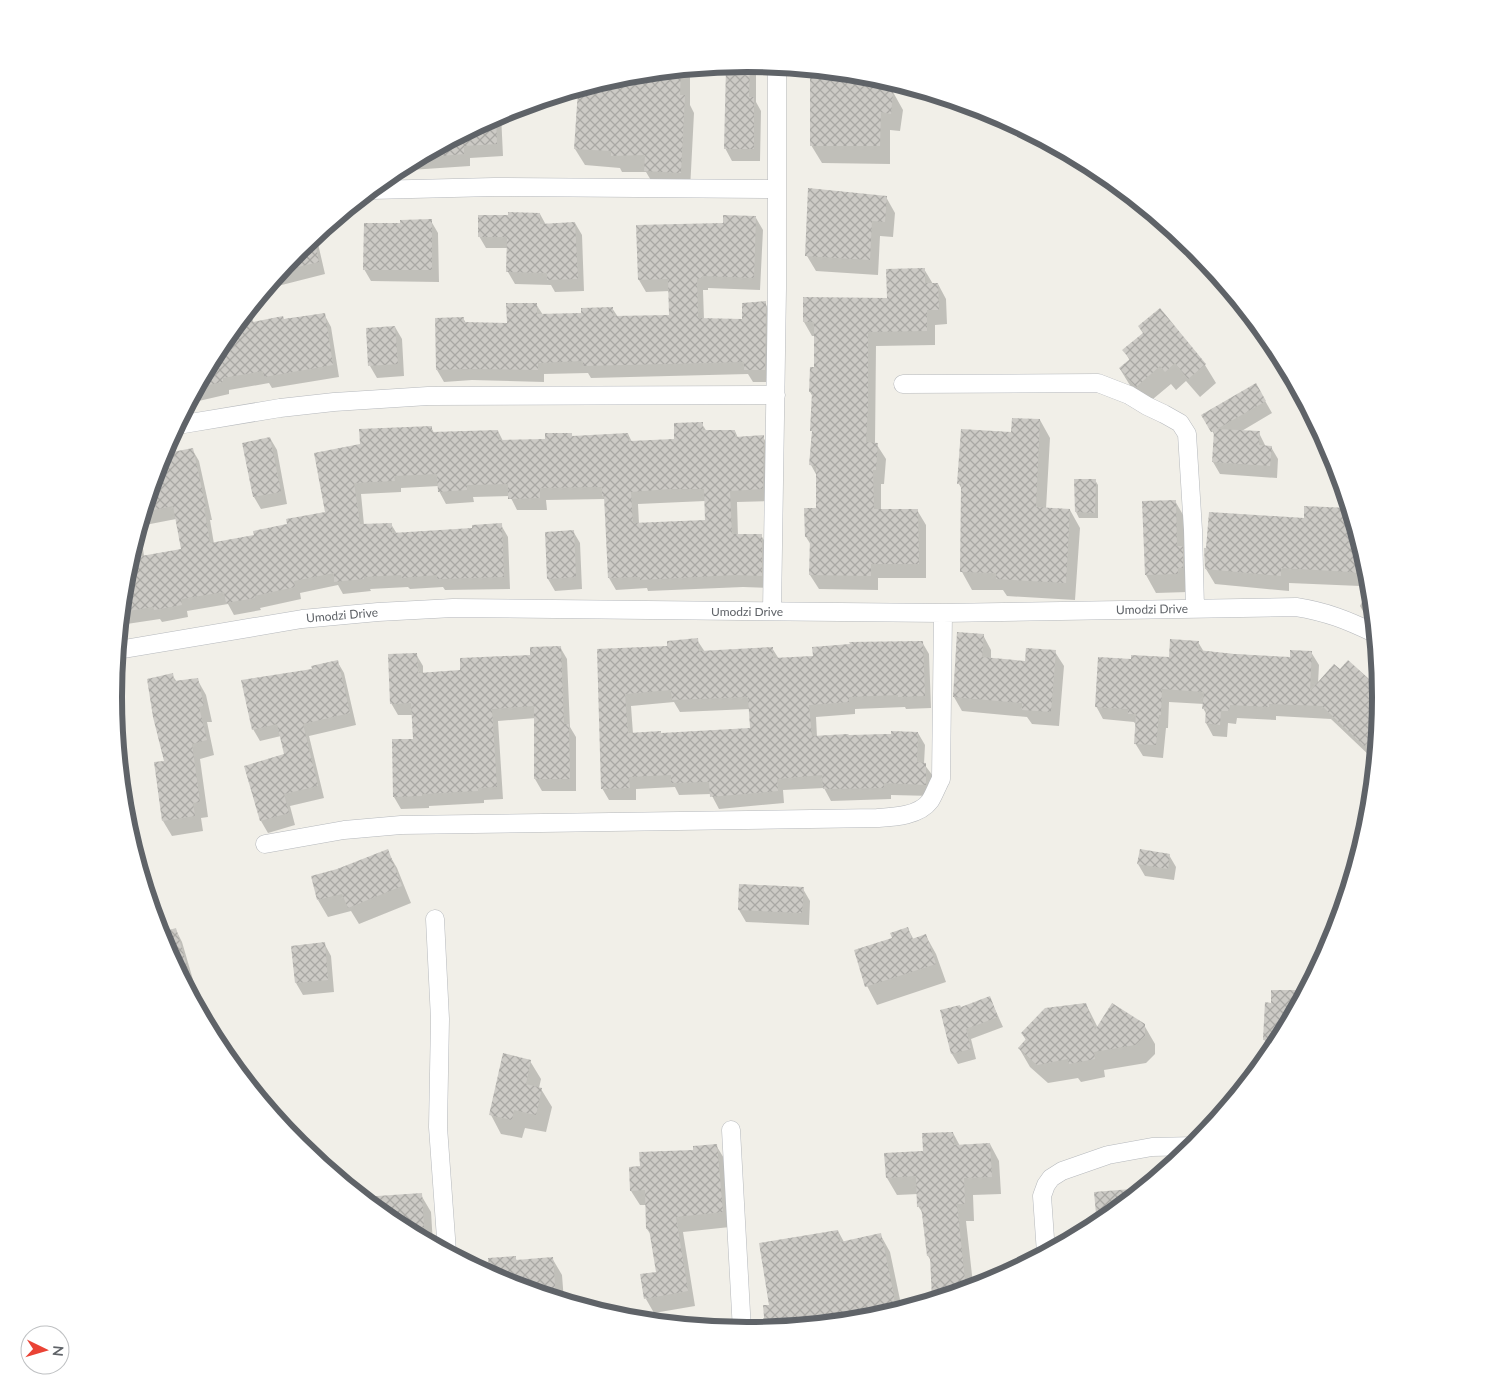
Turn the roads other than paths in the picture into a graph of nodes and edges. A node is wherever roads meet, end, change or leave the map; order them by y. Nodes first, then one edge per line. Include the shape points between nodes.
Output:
1 (777, 73) edge
2 (776, 189) junction
3 (384, 190) edge
4 (903, 384) dead end
5 (776, 395) junction
6 (185, 424) edge
7 (1195, 608) junction
8 (772, 611) junction
9 (943, 613) junction
10 (1368, 631) edge
11 (124, 649) edge
12 (265, 844) dead end
13 (435, 919) dead end
14 (731, 1130) dead end
15 (1181, 1146) edge
16 (447, 1245) edge
17 (1046, 1246) edge
18 (742, 1322) edge

1 - 2 street
2 - 3 street
2 - 5 street
4 - 7 street via 1098,383 1129,395 1180,423 1187,434
5 - 6 street via 428,396 280,408
5 - 8 street
7 - 9 street, Umodzi Drive
7 - 10 street, Umodzi Drive via 1296,607 1321,611
8 - 9 street, Umodzi Drive
8 - 11 street, Umodzi Drive via 453,608 378,612 302,619
9 - 12 street via 941,779 929,802 918,811 877,818 401,825 344,830
13 - 16 street via 440,1020 438,1127
14 - 18 street
15 - 17 street via 1152,1147 1108,1156 1062,1170 1051,1178 1042,1196

